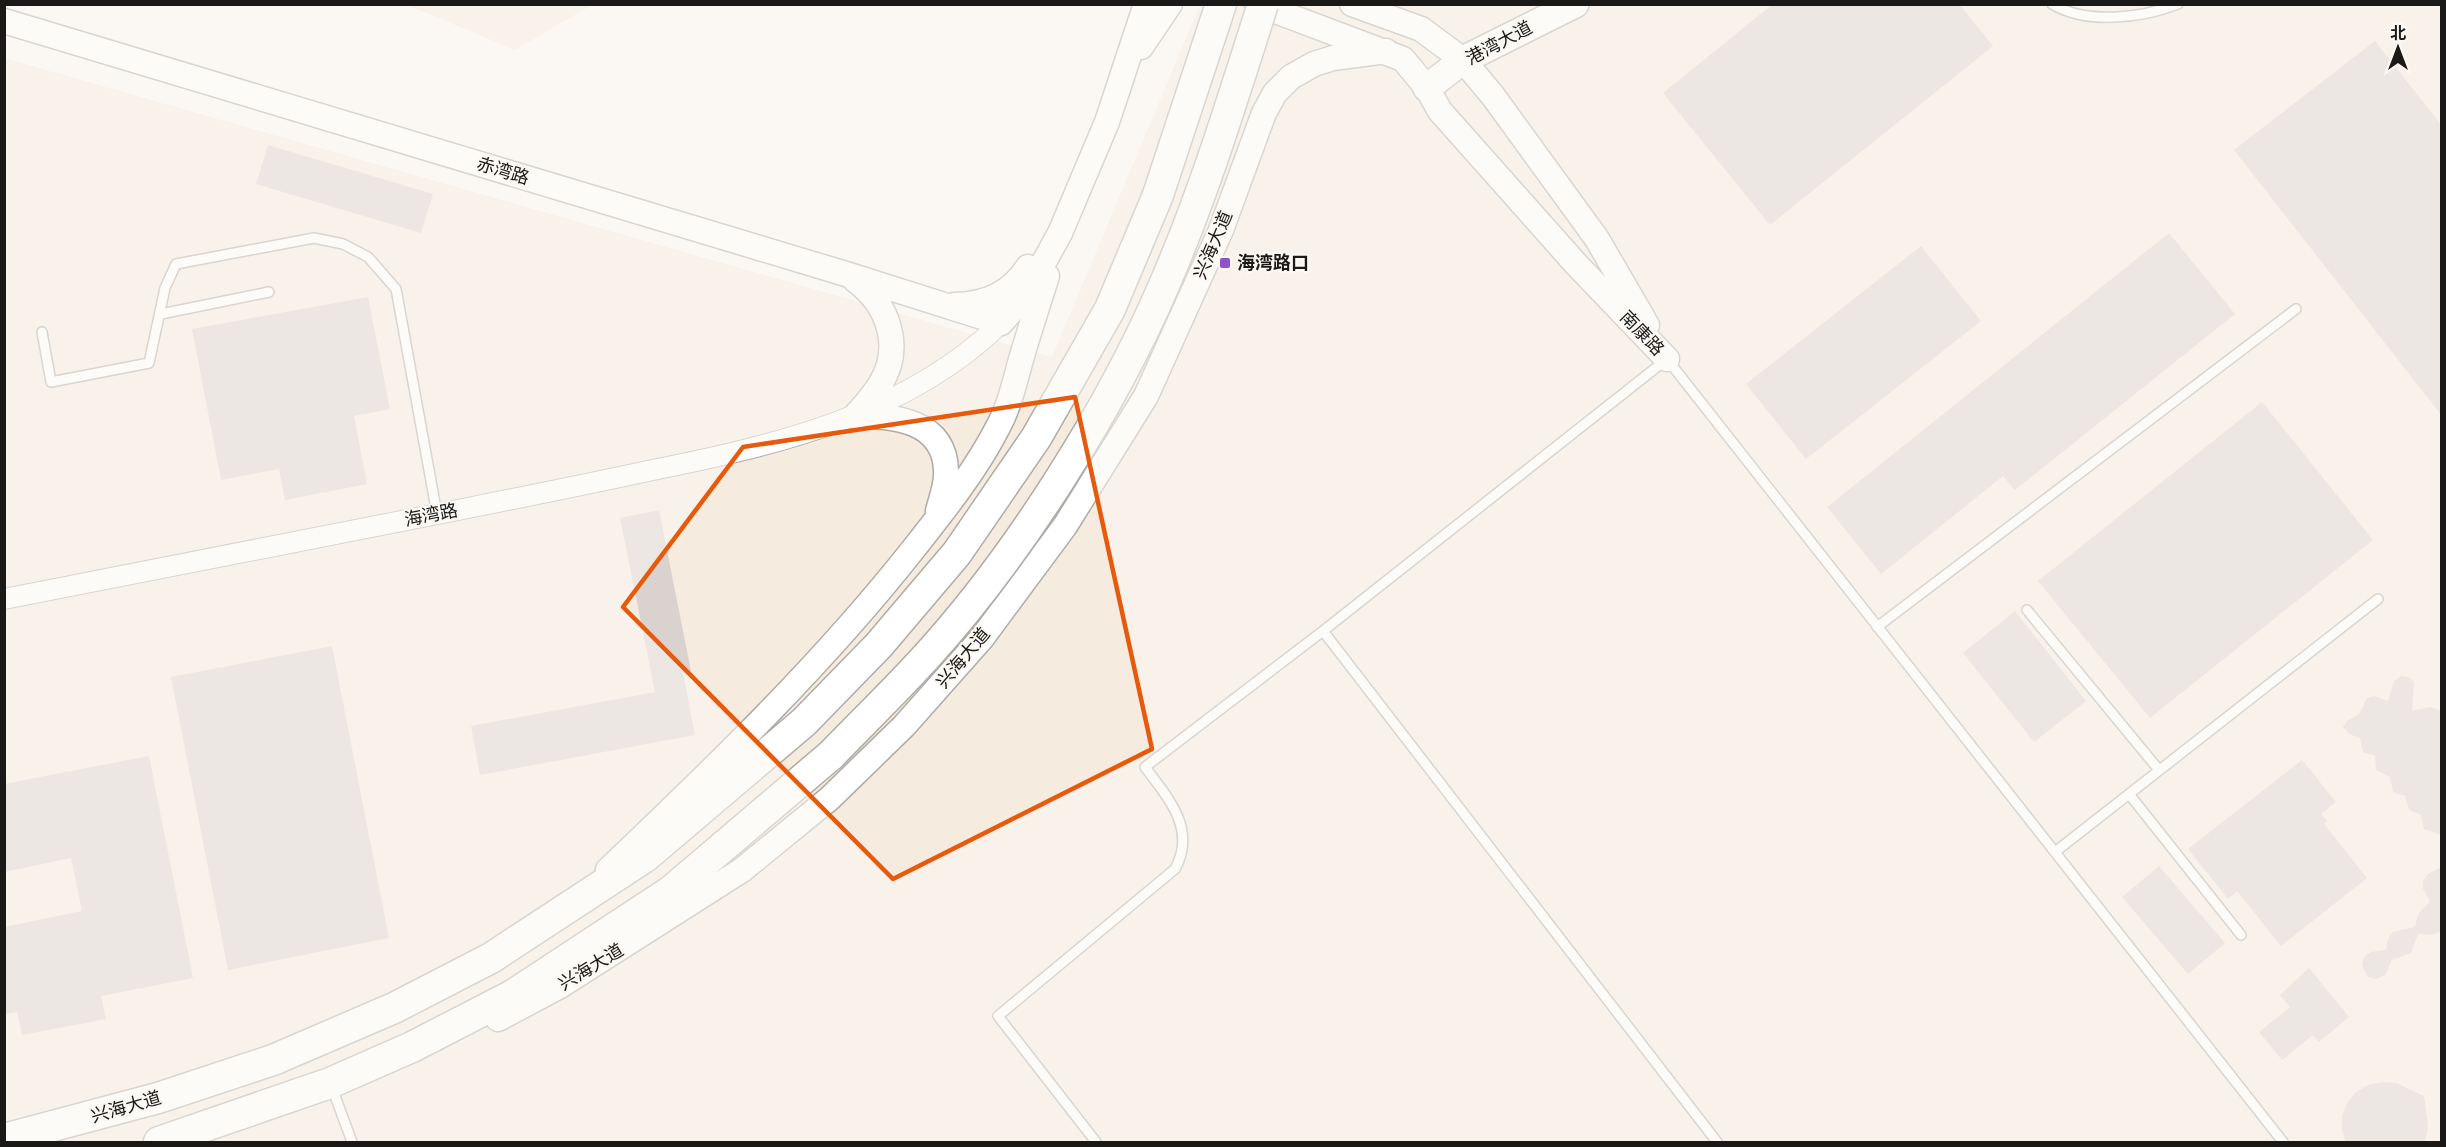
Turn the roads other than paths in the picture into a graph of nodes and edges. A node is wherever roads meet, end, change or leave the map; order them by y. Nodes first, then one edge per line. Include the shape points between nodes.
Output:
1 (1146, 4) edge
2 (1170, 4) edge
3 (1221, 4) edge
4 (1257, 4) edge
5 (1263, 4) edge
6 (1352, 4) edge
7 (1395, 4) edge
8 (1575, 4) edge
9 (2052, 4) edge
10 (2178, 4) edge
11 (4, 21) edge
12 (1421, 28) junction
13 (1386, 51) junction
14 (1463, 60) junction
15 (1125, 71) junction
16 (1427, 88) junction
17 (1059, 233) junction
18 (846, 274) junction
19 (269, 292) dead end
20 (943, 304) junction
21 (2296, 309) dead end
22 (161, 314) junction
23 (1001, 323) junction
24 (42, 332) dead end
25 (1667, 359) junction
26 (855, 416) junction
27 (437, 514) junction
28 (935, 522) junction
29 (4, 599) edge
30 (2378, 599) dead end
31 (2027, 610) dead end
32 (1877, 627) junction
33 (1323, 631) junction
34 (2159, 770) junction
35 (2129, 794) junction
36 (2055, 852) junction
37 (567, 910) junction
38 (2241, 935) dead end
39 (330, 1083) junction
40 (4, 1139) edge
41 (159, 1143) edge
42 (352, 1143) edge
43 (1096, 1143) edge
44 (1717, 1143) edge
45 (2283, 1143) edge

1 - 15 street, 兴海大道
2 - 15 street
3 - 37 main road, 兴海大道 via 1158,195 1110,309 1036,438 957,553 879,645 804,722 645,857
4 - 13 street, 南康路
5 - 39 main road, 兴海大道, bridge via 1165,283 1118,378 1060,477 993,574 927,656 831,755 671,891 523,989 412,1047
6 - 12 street, 南康路
7 - 12 street
8 - 14 main road, 港湾大道
9 - 10 lane via 2063,11 2129,16
11 - 18 street, 赤湾路
12 - 14 street, 南康路
13 - 16 street, 南康路 via 1403,59
13 - 39 street, 兴海大道 via 1314,64 1291,77 1275,93 1221,230 1146,396 1065,526 982,638 896,735 829,799 742,870 608,957 504,1016
14 - 16 main road, 港湾大道
14 - 25 street, 南康路 via 1598,239
15 - 17 street, 兴海大道
15 - 20 street, 兴海大道 via 1091,127 1036,255 1019,281 980,304
16 - 25 street, 南康路 via 1440,111 1568,256
17 - 23 street, 兴海大道 via 1027,293
17 - 28 street, 兴海大道 via 1013,391 998,427
18 - 20 street, 赤湾路
18 - 26 street via 862,285 883,309 892,350 882,382
19 - 22 lane
20 - 23 street, 赤湾路
21 - 32 lane
22 - 24 lane via 149,363 51,382
22 - 27 lane via 165,288 176,264 314,238 343,244 368,257 396,289
23 - 26 street, 海湾路 via 948,368
25 - 32 lane
25 - 33 lane
26 - 27 street, 海湾路 via 763,446
26 - 28 street via 890,415 908,420 933,438 943,453 946,470
27 - 29 street, 海湾路
28 - 37 street, 兴海大道 via 876,597 743,740
30 - 34 lane
31 - 34 lane
32 - 36 lane
33 - 43 lane via 1145,767 1181,822 1184,847 1175,869 998,1016
33 - 44 lane
34 - 35 lane
35 - 36 lane
35 - 38 lane
36 - 45 lane
37 - 40 main road, 兴海大道 via 491,958 404,1003 273,1060 158,1098
39 - 41 main road, 兴海大道
39 - 42 lane

